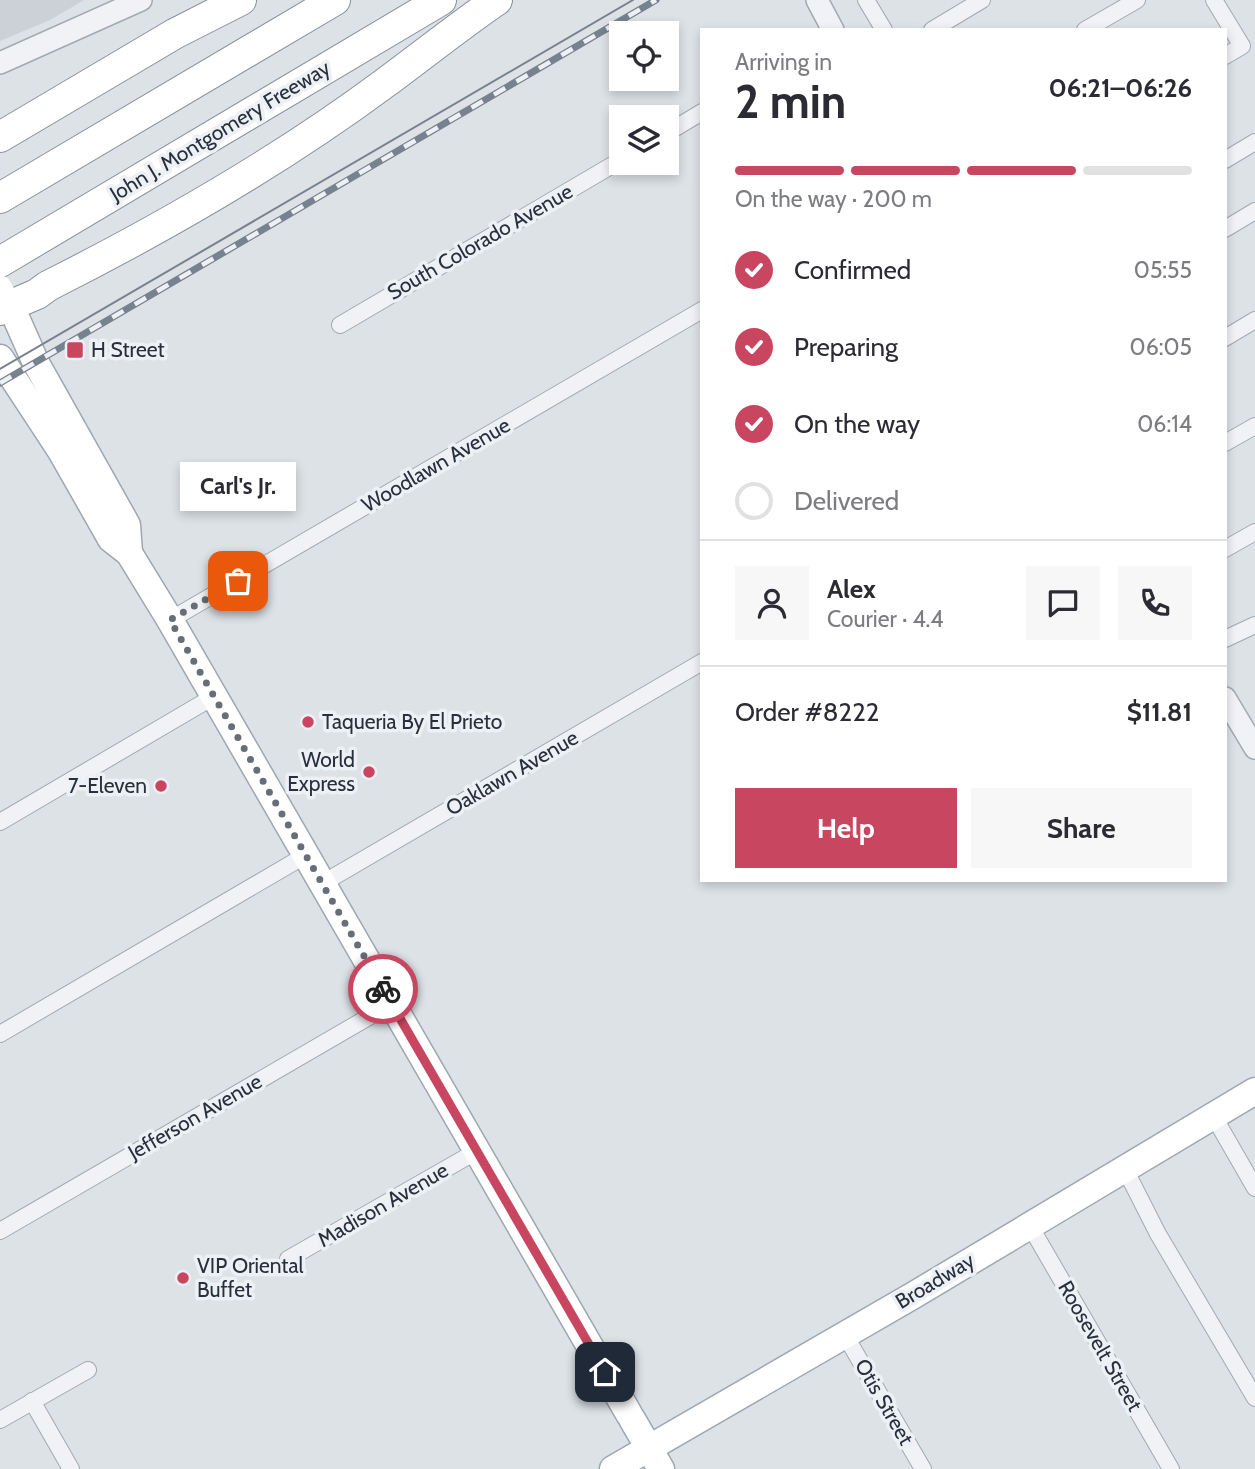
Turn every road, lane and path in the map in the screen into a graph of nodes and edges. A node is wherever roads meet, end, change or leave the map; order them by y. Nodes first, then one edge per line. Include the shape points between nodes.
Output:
1 (141, 0) edge
2 (242, 0) edge
3 (335, 0) edge
4 (441, 0) edge
5 (497, 0) edge
6 (817, 0) edge
7 (866, 0) edge
8 (982, 0) edge
9 (1137, 0) edge
10 (1214, 0) edge
11 (832, 28) edge
12 (883, 28) edge
13 (935, 28) edge
14 (1088, 28) edge
15 (1227, 55) edge
16 (0, 63) edge
17 (700, 114) edge
18 (679, 126) edge
19 (0, 137) edge
20 (1255, 142) edge
21 (1227, 159) edge
22 (609, 167) edge
23 (0, 198) edge
24 (1255, 211) edge
25 (1227, 228) edge
26 (0, 261) edge
27 (5, 301) edge
28 (700, 311) edge
29 (1255, 320) edge
30 (340, 325) dead end
31 (1227, 337) edge
32 (0, 359) edge
33 (1255, 426) edge
34 (1227, 442) edge
35 (1255, 532) edge
36 (1227, 548) edge
37 (129, 553) junction
38 (170, 620) junction
39 (1255, 625) edge
40 (1227, 638) edge
41 (700, 663) edge
42 (213, 697) junction
43 (1227, 701) edge
44 (1255, 748) edge
45 (0, 822) edge
46 (306, 855) junction
47 (323, 883) junction
48 (391, 1004) junction
49 (0, 1034) edge
50 (1255, 1091) edge
51 (1213, 1115) junction
52 (477, 1151) junction
53 (1124, 1167) junction
54 (1255, 1188) edge
55 (1029, 1224) junction
56 (0, 1231) edge
57 (288, 1259) dead end
58 (845, 1335) junction
59 (88, 1370) dead end
60 (1255, 1398) edge
61 (32, 1401) junction
62 (0, 1420) edge
63 (655, 1458) edge
64 (71, 1469) edge
65 (613, 1469) edge
66 (923, 1469) edge
67 (1171, 1469) edge

1 - 16 street
2 - 19 highway via 176,33
3 - 23 highway
4 - 26 highway, John J. Montgomery Freeway
5 - 27 highway via 259,168 37,294
6 - 11 street
7 - 12 street
8 - 13 street
9 - 14 street
10 - 15 street via 1241,46
17 - 18 street
20 - 21 street
22 - 30 street, South Colorado Avenue
24 - 25 street
27 - 37 main road via 127,525
28 - 38 street, Woodlawn Avenue
29 - 31 street
32 - 37 main road via 111,539
33 - 34 street
35 - 36 street
37 - 38 main road
38 - 42 main road
39 - 40 street
41 - 47 street, Oaklawn Avenue
42 - 45 street
42 - 46 main road
43 - 44 street
46 - 47 main road
46 - 49 street
47 - 48 main road
48 - 52 main road
48 - 56 street, Jefferson Avenue
50 - 51 main road, Broadway
51 - 53 main road, Broadway
51 - 54 street
52 - 57 street, Madison Avenue
52 - 63 main road
53 - 55 main road, Broadway
53 - 60 street
55 - 58 main road, Broadway
55 - 67 street, Roosevelt Street
58 - 63 main road, Broadway
58 - 66 street, Otis Street
59 - 61 street
61 - 62 street
61 - 64 street
63 - 65 main road, Broadway

